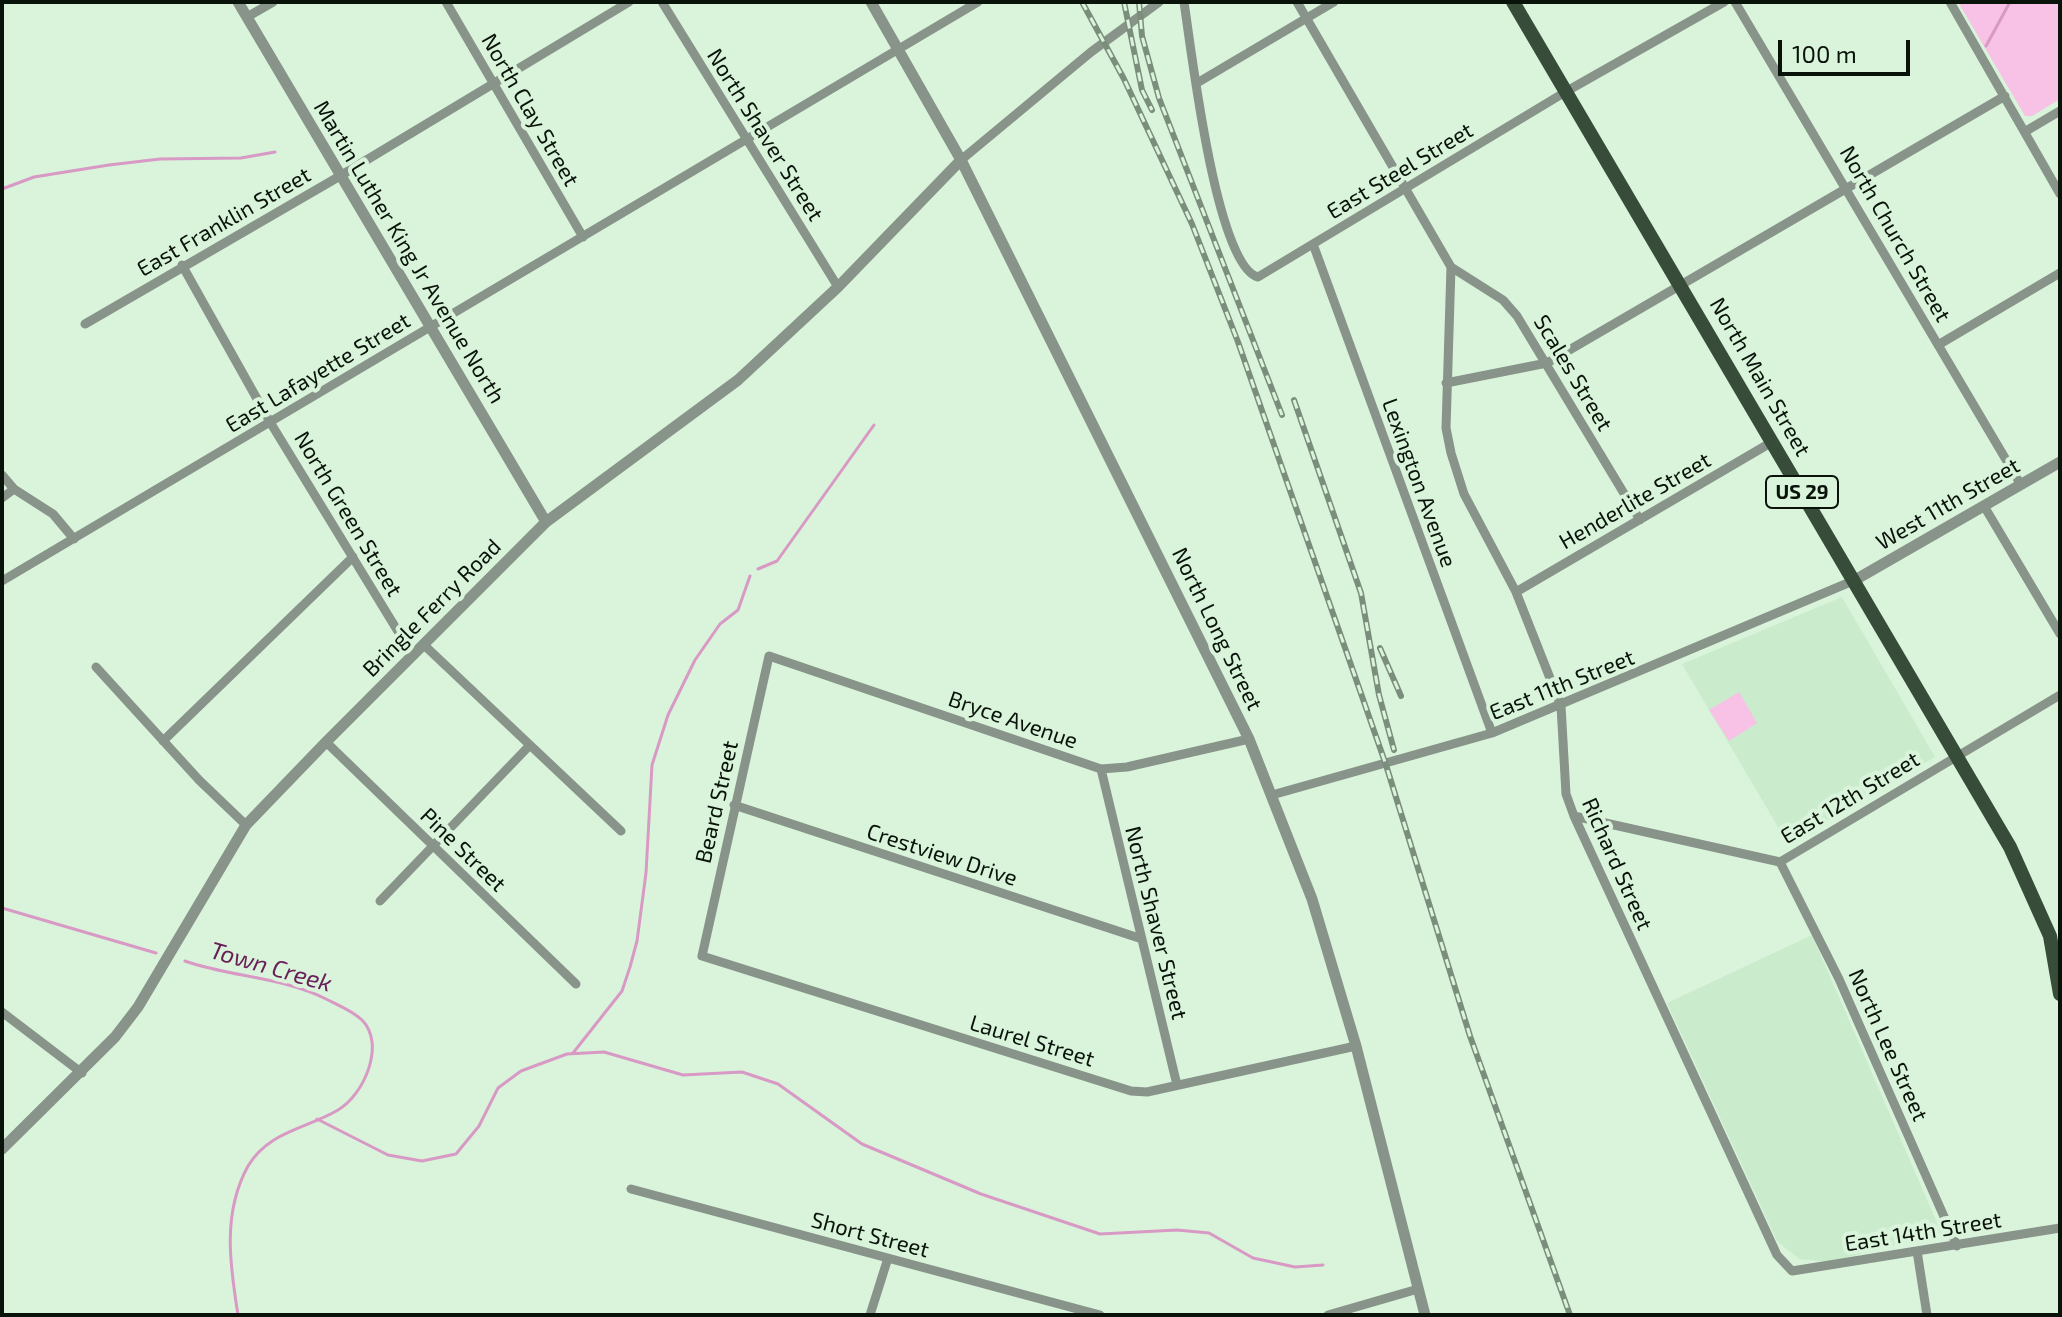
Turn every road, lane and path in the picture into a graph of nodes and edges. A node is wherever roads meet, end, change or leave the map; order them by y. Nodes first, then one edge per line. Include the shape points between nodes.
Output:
1 (238, 2) edge
2 (273, 2) edge
3 (446, 2) edge
4 (629, 2) edge
5 (662, 2) edge
6 (871, 2) edge
7 (978, 2) edge
8 (1159, 2) edge
9 (1184, 2) edge
10 (1297, 2) edge
11 (1334, 2) edge
12 (1513, 2) edge
13 (1724, 2) edge
14 (1735, 2) edge
15 (1950, 2) edge
16 (247, 17) junction
17 (1307, 18) junction
18 (900, 50) junction
19 (493, 83) junction
20 (1197, 83) junction
21 (1567, 91) junction
22 (2005, 96) junction
23 (2060, 111) edge
24 (2026, 131) junction
25 (748, 140) junction
26 (961, 160) junction
27 (340, 176) junction
28 (1848, 188) junction
29 (1406, 191) junction
30 (2060, 194) edge
31 (583, 237) junction
32 (1313, 244) junction
33 (182, 265) junction
34 (1451, 267) junction
35 (2060, 273) edge
36 (1681, 286) junction
37 (838, 287) junction
38 (85, 324) dead end
39 (431, 327) junction
40 (1938, 345) junction
41 (1547, 363) junction
42 (1446, 383) junction
43 (270, 422) junction
44 (1772, 442) junction
45 (2060, 462) edge
46 (2, 475) edge
47 (2021, 485) junction
48 (14, 489) junction
49 (2, 498) edge
50 (1984, 506) junction
51 (1640, 520) junction
52 (546, 522) junction
53 (74, 539) junction
54 (353, 557) junction
55 (1855, 580) junction
56 (2, 581) edge
57 (1516, 592) junction
58 (2060, 634) edge
59 (424, 645) junction
60 (413, 656) junction
61 (769, 656) joint
62 (96, 667) dead end
63 (2060, 695) edge
64 (1561, 706) junction
65 (1492, 733) junction
66 (1249, 739) junction
67 (163, 741) junction
68 (326, 742) junction
69 (530, 745) junction
70 (1955, 756) junction
71 (1101, 769) junction
72 (1272, 795) junction
73 (734, 805) junction
74 (1574, 816) junction
75 (246, 825) junction
76 (621, 831) dead end
77 (434, 846) junction
78 (1780, 862) junction
79 (380, 901) dead end
80 (2055, 933) edge
81 (1139, 938) junction
82 (702, 956) joint
83 (576, 984) dead end
84 (2060, 994) edge
85 (2, 1012) edge
86 (1356, 1046) junction
87 (82, 1073) junction
88 (1177, 1085) junction
89 (2, 1149) edge
90 (631, 1189) dead end
91 (2060, 1228) edge
92 (1957, 1246) junction
93 (1917, 1251) junction
94 (888, 1258) junction
95 (1792, 1271) joint
96 (1418, 1289) junction
97 (870, 1315) edge
98 (1100, 1315) edge
99 (1328, 1315) edge
100 (1425, 1315) edge
101 (1927, 1315) edge

1 - 16 street, Martin Luther King Jr Avenue North
2 - 16 street
3 - 19 street, North Clay Street
4 - 19 street, East Franklin Street
5 - 25 street, North Shaver Street
6 - 18 street, North Long Street
7 - 18 street, East Lafayette Street
8 - 26 street
9 - 20 street
10 - 17 street
11 - 17 street
12 - 21 main road, North Main Street / US 29
13 - 21 street, East Steel Street
14 - 28 street, North Church Street
15 - 22 street
16 - 27 street, Martin Luther King Jr Avenue North
17 - 20 street
17 - 29 street
18 - 25 street, East Lafayette Street
18 - 26 street, North Long Street
19 - 27 street, East Franklin Street
19 - 31 street, North Clay Street
20 - 32 street, East Steel Street via 1221,210 1250,275 1265,274
21 - 29 street, East Steel Street
21 - 36 main road, North Main Street / US 29
22 - 24 street
22 - 28 street
23 - 24 street
24 - 30 street
25 - 31 street, East Lafayette Street
25 - 37 street, North Shaver Street
26 - 37 street, Bringle Ferry Road
26 - 66 street, North Long Street
27 - 33 street, East Franklin Street
27 - 39 street, Martin Luther King Jr Avenue North
28 - 36 street
28 - 40 street, North Church Street
29 - 32 street, East Steel Street
29 - 34 street
31 - 39 street, East Lafayette Street
32 - 65 street, Lexington Avenue
33 - 38 street, East Franklin Street
33 - 43 street, North Green Street
34 - 41 street, Scales Street via 1503,300
34 - 42 street, Richard Street
35 - 40 street
36 - 41 street
36 - 44 main road, North Main Street / US 29
37 - 52 street, Bringle Ferry Road via 738,380
39 - 43 street, East Lafayette Street
39 - 52 street, Martin Luther King Jr Avenue North
40 - 47 street, North Church Street
41 - 42 street
41 - 51 street, Scales Street
42 - 57 street, Richard Street via 1446,428 1458,479
43 - 53 street, East Lafayette Street
43 - 54 street, North Green Street
44 - 51 street, Henderlite Street
44 - 55 main road, North Main Street / US 29
45 - 47 street, West 11th Street
46 - 48 street
47 - 50 street, West 11th Street
48 - 49 street
48 - 53 street via 53,514
50 - 55 street, West 11th Street
50 - 58 street
51 - 57 street, Henderlite Street
52 - 59 street, Bringle Ferry Road
53 - 56 street, East Lafayette Street
54 - 60 street, North Green Street
54 - 67 street
55 - 64 street, East 11th Street
55 - 70 main road, North Main Street / US 29
57 - 64 street, Richard Street
59 - 60 street, Bringle Ferry Road
59 - 69 street
60 - 68 street, Bringle Ferry Road
61 - 71 street, Bryce Avenue
61 - 73 street, Beard Street
62 - 67 street
63 - 70 street, East 12th Street
64 - 65 street, East 11th Street
64 - 74 street, Richard Street via 1566,794
65 - 72 street, East 11th Street
66 - 71 street, Bryce Avenue
66 - 72 street, North Long Street
67 - 75 street
68 - 75 street, Bringle Ferry Road
68 - 77 street, Pine Street
69 - 76 street
69 - 77 street
70 - 78 street, East 12th Street
70 - 80 main road, North Main Street / US 29
71 - 81 street, North Shaver Street
72 - 86 street, North Long Street via 1312,899
73 - 81 street, Crestview Drive
73 - 82 street, Beard Street
74 - 78 street, East 12th Street
74 - 95 street, Richard Street via 1777,1255
75 - 87 street, Bringle Ferry Road via 138,1007
77 - 79 street
77 - 83 street, Pine Street
78 - 92 street, North Lee Street via 1839,979
80 - 84 main road, North Main Street / US 29
81 - 88 street, North Shaver Street
82 - 88 street, Laurel Street via 1131,1091
85 - 87 street
86 - 88 street, Laurel Street
86 - 96 street, North Long Street
87 - 89 street, Bringle Ferry Road
90 - 94 street, Short Street
91 - 92 street, East 14th Street
92 - 93 street, East 14th Street
93 - 95 street, East 14th Street
93 - 101 street
94 - 97 street
94 - 98 street, Short Street
96 - 99 street
96 - 100 street, North Long Street

